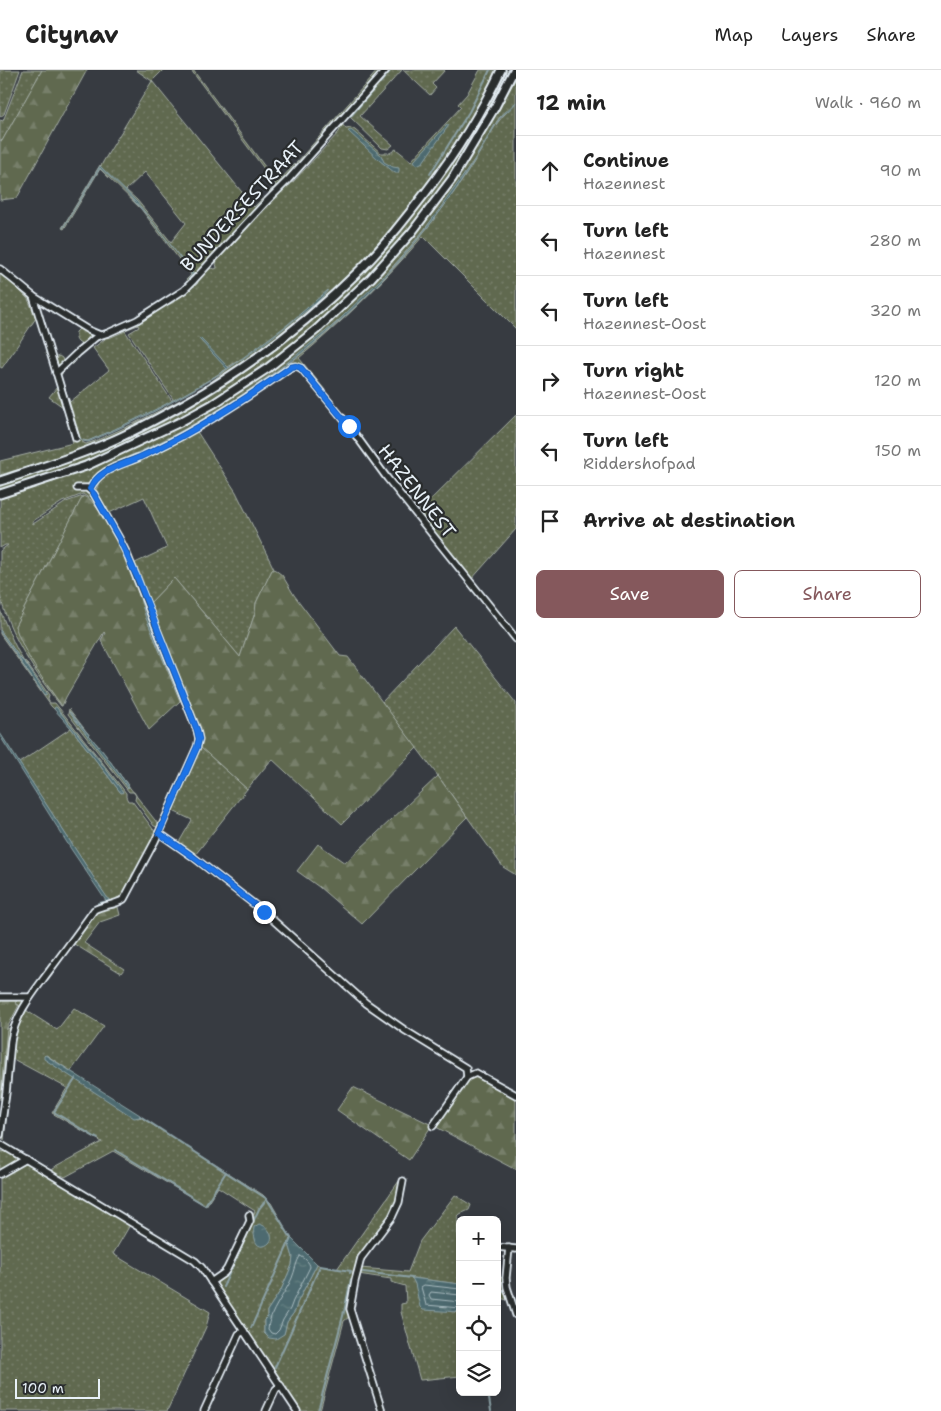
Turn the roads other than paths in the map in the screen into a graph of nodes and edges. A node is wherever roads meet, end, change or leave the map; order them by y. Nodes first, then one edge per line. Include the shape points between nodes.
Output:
1 (386, 70) edge
2 (501, 70) edge
3 (514, 70) edge
4 (0, 269) edge
5 (33, 296) junction
6 (100, 335) junction
7 (56, 373) junction
8 (76, 438) dead end
9 (0, 481) edge
10 (77, 488) dead end
11 (90, 489) junction
12 (0, 494) edge
13 (516, 639) edge
14 (159, 833) junction
15 (0, 996) edge
16 (30, 998) junction
17 (467, 1077) junction
18 (516, 1095) edge
19 (433, 1126) dead end
20 (0, 1135) edge
21 (0, 1144) edge
22 (26, 1160) junction
23 (0, 1174) edge
24 (403, 1181) dead end
25 (249, 1215) dead end
26 (513, 1248) edge
27 (211, 1282) junction
28 (516, 1315) edge
29 (244, 1331) junction
30 (281, 1386) junction
31 (204, 1411) edge
32 (266, 1411) edge
33 (297, 1411) edge
34 (382, 1411) edge

1 - 6 street, BUNDERSESTRAAT via 184,290 137,320
2 - 9 main road via 464,137 402,223 361,269 308,319 259,357 157,419 100,446
3 - 12 main road via 452,179 418,224 371,278 316,330 268,368 180,422 86,466
4 - 5 street
5 - 6 street
5 - 7 street
6 - 7 street, BUNDERSESTRAAT
7 - 8 street
10 - 11 street
11 - 13 street, HAZENNEST via 102,473 160,448 296,366 331,404
11 - 14 street via 137,577 199,739
14 - 16 street via 124,899 94,910
14 - 17 street via 264,912 366,1003 466,1068
15 - 16 street
16 - 20 street via 12,1033
17 - 18 street via 476,1073
17 - 19 street
21 - 22 street
22 - 23 street
22 - 27 street via 194,1261
24 - 34 street via 392,1217 362,1258 350,1308
25 - 27 street via 250,1220 227,1270
26 - 28 street via 506,1278
27 - 29 street
29 - 30 street
29 - 31 street via 239,1334
30 - 32 street via 276,1389
30 - 33 street

